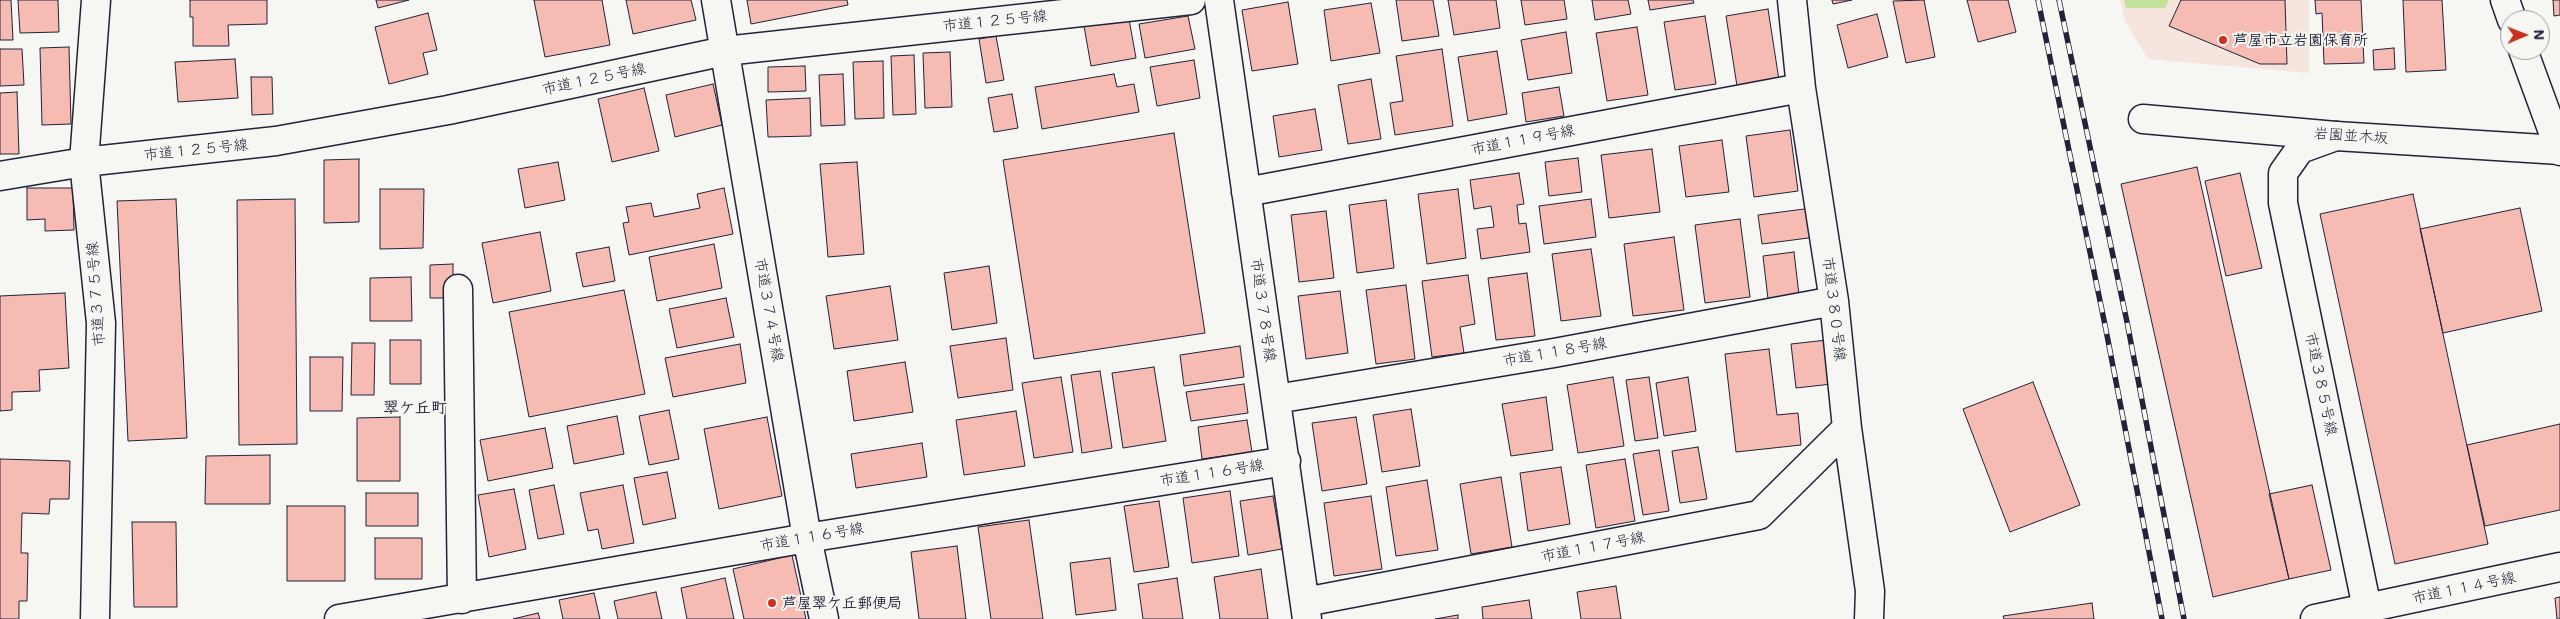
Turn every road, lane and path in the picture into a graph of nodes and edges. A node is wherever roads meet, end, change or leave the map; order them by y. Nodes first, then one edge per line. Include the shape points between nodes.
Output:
1 (96, 0) edge
2 (716, 0) edge
3 (1191, 0) edge
4 (1219, 0) edge
5 (1792, 0) edge
6 (725, 51) junction
7 (2527, 60) edge
8 (1801, 88) junction
9 (2143, 119) dead end
10 (2336, 136) junction
11 (2560, 150) edge
12 (84, 162) junction
13 (0, 176) edge
14 (1246, 192) junction
15 (458, 289) dead end
16 (1834, 301) junction
17 (1276, 399) junction
18 (1847, 428) junction
19 (1286, 461) junction
20 (807, 538) junction
21 (2560, 567) edge
22 (462, 598) junction
23 (2368, 608) junction
24 (1306, 610) edge
25 (95, 619) edge
26 (339, 619) edge
27 (824, 619) edge
28 (1869, 619) edge
29 (2315, 619) edge

1 - 12 street, 市道３７５号線
2 - 6 street, 市道３７４号線
3 - 6 street, 市道１２５号線
4 - 14 street, 市道３７８号線
5 - 8 street, 市道３８０号線
6 - 12 street, 市道１２５号線 via 448,110 276,141
6 - 20 street, 市道３７４号線
7 - 11 street
8 - 14 street, 市道１１９号線
8 - 16 street, 市道３８０号線
9 - 10 street, 岩園並木坂
10 - 11 street, 岩園並木坂
10 - 23 street, 市道３８５号線 via 2300,149 2283,173 2283,203
12 - 13 street, 市道１２５号線
12 - 25 street, 市道３７５号線 via 102,323
14 - 17 street, 市道３７８号線
15 - 22 street
16 - 17 street, 市道１１８号線 via 1554,353
16 - 18 street, 市道３８０号線
17 - 19 street, 市道３７８号線
18 - 24 street, 市道１１７号線 via 1759,516
18 - 28 street, 市道３８０号線 via 1870,591
19 - 20 street, 市道１１６号線
19 - 24 street, 市道３７８号線
20 - 22 street, 市道１１６号線
20 - 27 street, 市道３７４号線
21 - 23 street, 市道１１４号線
22 - 26 street, 市道１１６号線
23 - 29 street

